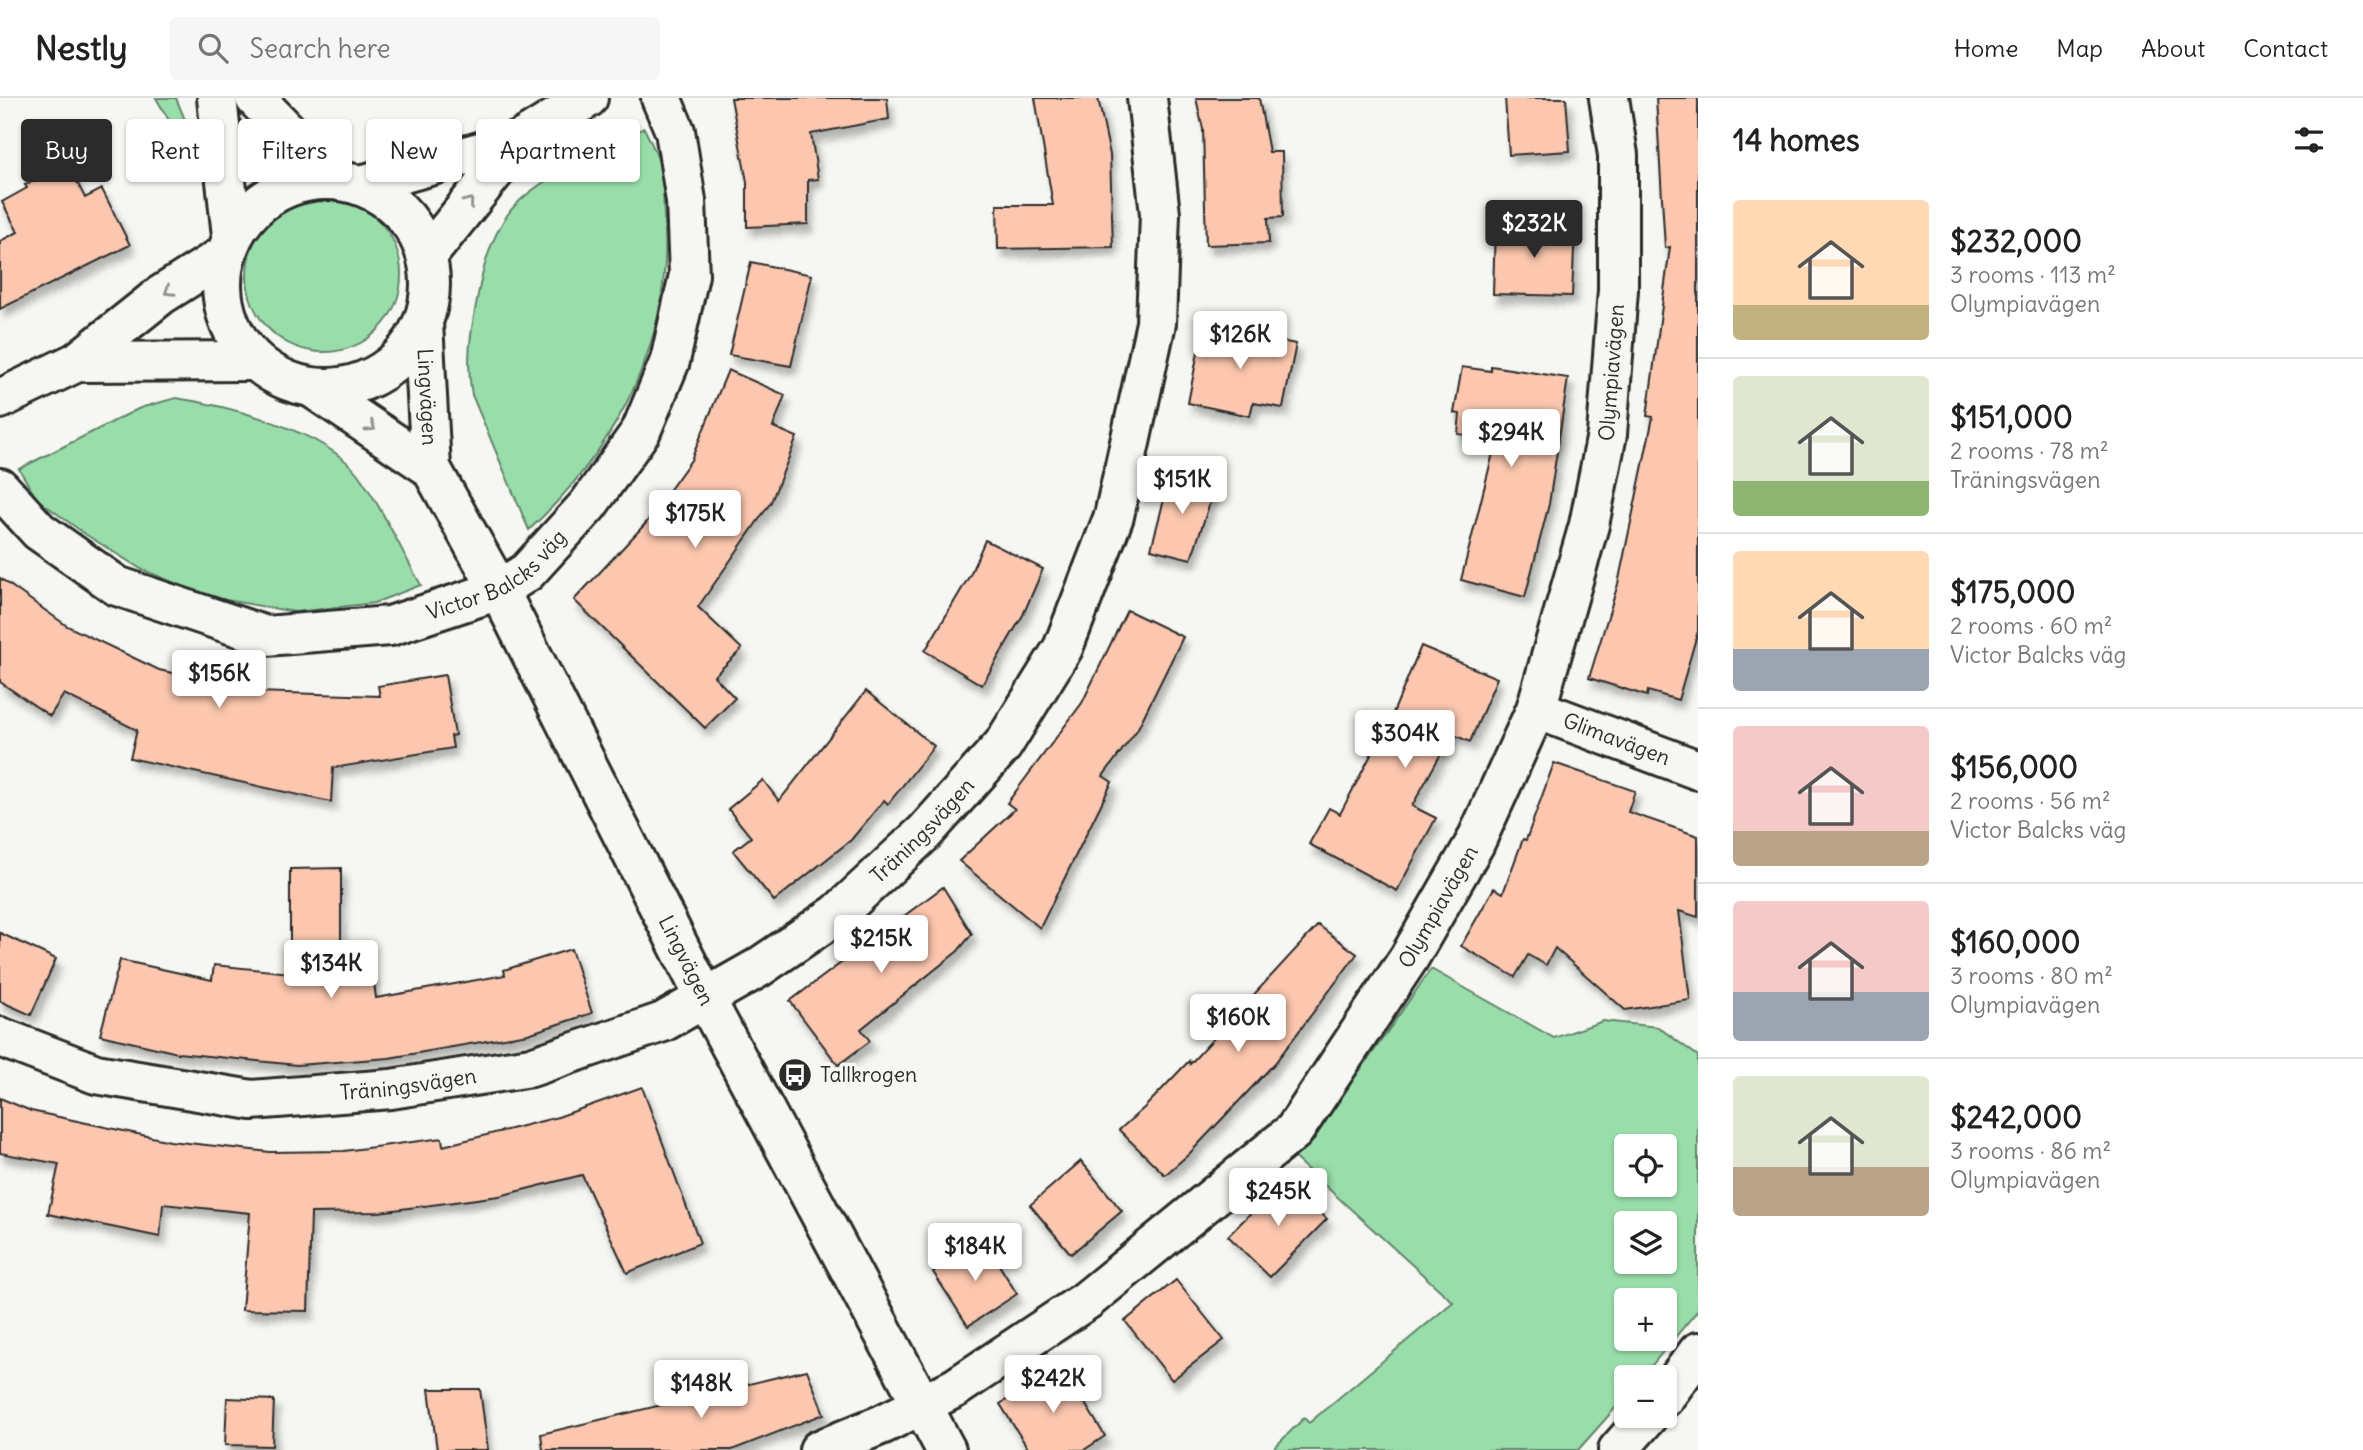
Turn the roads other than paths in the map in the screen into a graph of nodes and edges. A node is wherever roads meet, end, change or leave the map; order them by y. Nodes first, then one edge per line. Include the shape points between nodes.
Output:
1 (217, 98) edge
2 (255, 98) edge
3 (588, 98) edge
4 (661, 98) edge
5 (1147, 98) edge
6 (1609, 98) edge
7 (278, 119) edge
8 (554, 119) edge
9 (476, 151) edge
10 (352, 181) edge
11 (304, 182) edge
12 (347, 182) edge
13 (486, 182) edge
14 (229, 245) junction
15 (427, 256) junction
16 (423, 323) junction
17 (254, 361) junction
18 (77, 362) junction
19 (314, 389) junction
20 (0, 399) edge
21 (431, 468) junction
22 (0, 488) edge
23 (499, 590) junction
24 (1536, 709) junction
25 (1698, 769) edge
26 (705, 998) junction
27 (0, 1037) edge
28 (1698, 1352) edge
29 (1677, 1380) edge
30 (922, 1404) junction
31 (1637, 1428) edge
32 (819, 1450) edge
33 (946, 1450) edge
34 (1618, 1450) edge

1 - 14 street
2 - 7 street
3 - 8 street
4 - 23 street, Victor Balcks väg via 675,131 686,201 689,275 670,361 641,431 588,505 527,572
5 - 26 street, Träningsvägen via 1160,214 1156,323 1114,516 1063,648 1003,745 925,832 837,914
6 - 24 street, Olympiavägen via 1618,155 1618,290 1607,433 1589,525
9 - 10 street
11 - 14 street via 281,189 253,208
12 - 15 street via 385,197 418,234
15 -> 13 street
14 - 17 street via 222,269 223,304 233,335
14 -> 18 street
15 - 16 street via 429,301
16 - 19 street via 403,355 374,378
16 - 21 street, Lingvägen
17 - 18 street
17 - 19 street via 282,380
18 - 20 street
19 -> 21 street, Lingvägen
21 - 23 street, Lingvägen
22 - 23 street, Victor Balcks väg via 38,531 117,586 266,636 390,626
23 - 26 street, Lingvägen
24 - 25 street, Glimavägen
24 - 30 street, Olympiavägen via 1475,843 1409,958 1294,1131 1087,1300 955,1388
26 - 27 street, Träningsvägen via 663,1021 531,1067 391,1090 252,1100 96,1074
26 - 30 street, Lingvägen
28 - 29 street
30 - 32 street, Olympiavägen
30 - 33 street, Lingvägen
31 - 34 street

